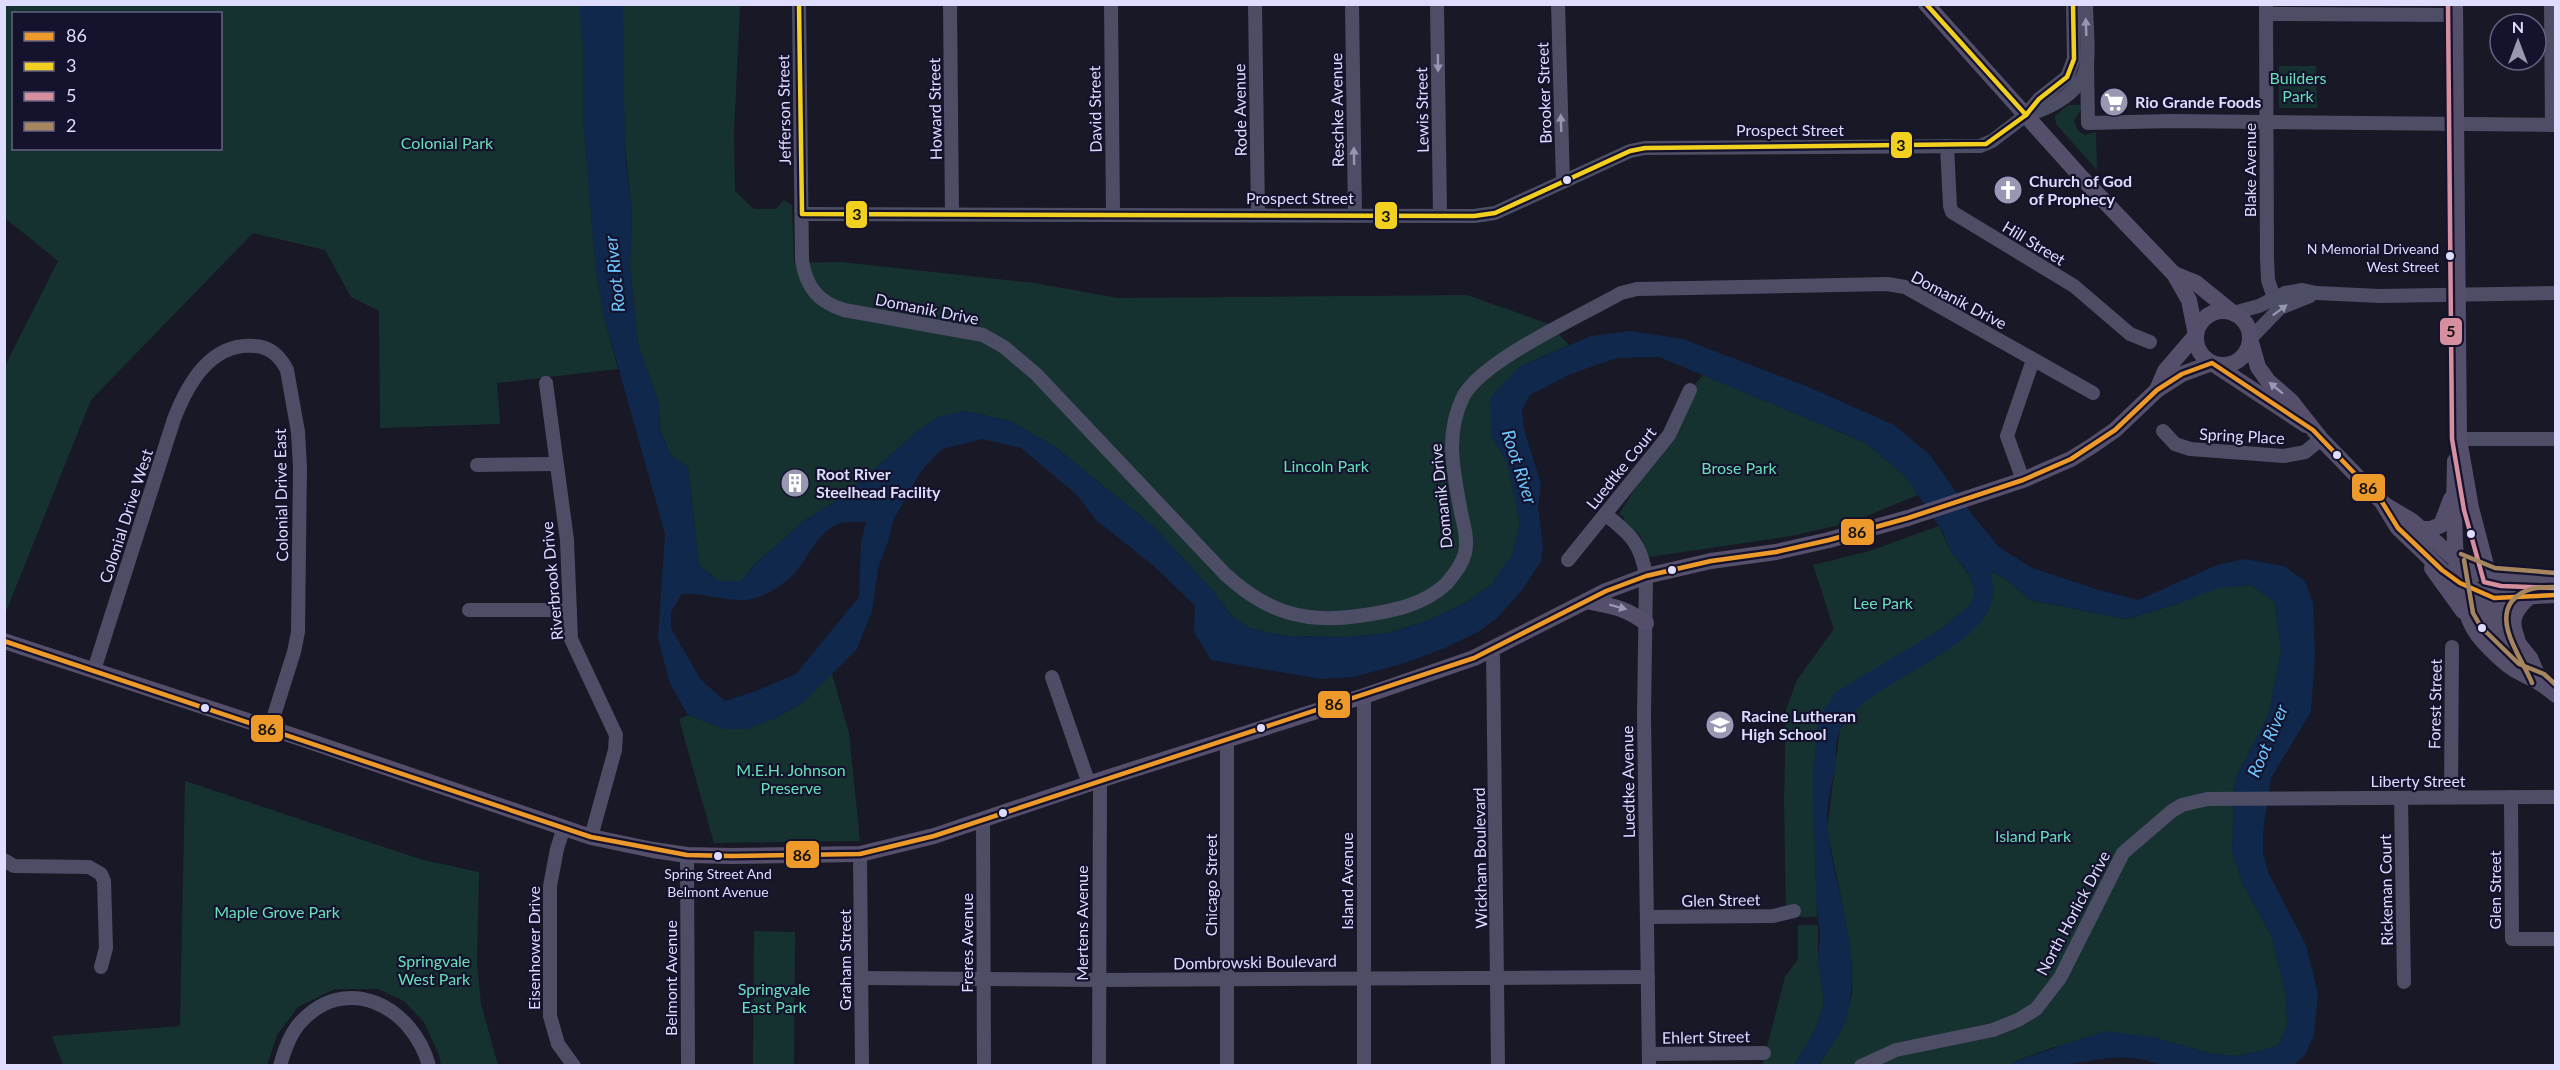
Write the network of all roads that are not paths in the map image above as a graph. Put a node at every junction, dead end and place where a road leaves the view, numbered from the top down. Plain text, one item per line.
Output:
1 (799, 4) edge
2 (950, 4) edge
3 (1111, 4) edge
4 (1255, 4) edge
5 (1352, 4) edge
6 (1437, 4) edge
7 (1558, 4) edge
8 (1926, 4) edge
9 (2073, 4) edge
10 (2086, 4) edge
11 (2551, 4) edge
12 (2266, 10) edge
13 (2455, 10) edge
14 (2087, 64) junction
15 (2026, 115) junction
16 (2266, 122) junction
17 (2456, 124) junction
18 (2554, 124) edge
19 (1947, 146) junction
20 (1563, 181) junction
21 (802, 214) junction
22 (952, 214) junction
23 (1113, 214) junction
24 (1258, 215) junction
25 (1355, 215) junction
26 (1440, 215) junction
27 (2174, 274) junction
28 (2317, 293) junction
29 (2556, 293) edge
30 (2458, 296) junction
31 (2274, 297) junction
32 (2233, 313) junction
33 (2196, 335) junction
34 (2250, 339) junction
35 (2150, 342) dead end
36 (2033, 360) junction
37 (2212, 363) junction
38 (197, 376) joint
39 (546, 383) dead end
40 (1690, 390) dead end
41 (2157, 390) junction
42 (2093, 393) dead end
43 (2163, 431) dead end
44 (2317, 435) junction
45 (2556, 439) edge
46 (2459, 440) junction
47 (556, 464) junction
48 (477, 465) dead end
49 (2023, 480) junction
50 (2454, 490) junction
51 (2382, 502) junction
52 (1605, 514) junction
53 (2422, 529) junction
54 (2425, 554) junction
55 (1568, 560) dead end
56 (2457, 561) junction
57 (2482, 574) junction
58 (1646, 576) junction
59 (2556, 581) edge
60 (2466, 586) junction
61 (2556, 595) edge
62 (2529, 597) junction
63 (2494, 598) junction
64 (1586, 601) junction
65 (469, 610) dead end
66 (570, 610) junction
67 (2466, 615) junction
68 (1646, 623) junction
69 (4, 641) edge
70 (2452, 647) dead end
71 (2524, 649) junction
72 (1493, 650) junction
73 (94, 670) junction
74 (1052, 677) dead end
75 (2540, 681) junction
76 (2556, 695) edge
77 (1364, 696) junction
78 (270, 728) junction
79 (1227, 740) junction
80 (1095, 782) junction
81 (2556, 796) edge
82 (2451, 797) junction
83 (2511, 797) junction
84 (2282, 798) joint
85 (2401, 798) junction
86 (983, 820) junction
87 (564, 827) junction
88 (591, 837) junction
89 (860, 854) junction
90 (687, 855) junction
91 (4, 861) edge
92 (1794, 911) dead end
93 (1647, 917) junction
94 (2556, 939) edge
95 (101, 967) dead end
96 (1363, 977) junction
97 (1498, 977) junction
98 (1648, 977) junction
99 (861, 978) junction
100 (984, 978) junction
101 (1227, 979) junction
102 (1098, 980) junction
103 (2404, 982) dead end
104 (1764, 1053) dead end
105 (1649, 1060) edge
106 (280, 1065) edge
107 (429, 1065) edge
108 (574, 1065) edge
109 (688, 1065) edge
110 (862, 1065) edge
111 (984, 1065) edge
112 (1099, 1065) edge
113 (1227, 1065) edge
114 (1364, 1065) edge
115 (1498, 1065) edge
116 (1861, 1065) edge

1 - 21 street, Jefferson Street
2 - 22 street, Howard Street
3 - 23 street, David Street
4 - 24 street, Rode Avenue
25 -> 5 street, Reschke Avenue
6 -> 26 street, Lewis Street
20 -> 7 street, Brooker Street
8 - 15 main road
9 - 15 street
14 -> 10 street
11 - 18 street
12 - 13 street
12 - 16 street, Blake Avenue
13 - 17 main road
14 - 15 street
14 - 16 street
15 - 19 street, Prospect Street
15 - 27 main road
16 - 17 street
16 - 31 street, Blake Avenue
17 - 18 street
17 - 30 main road
19 - 20 street, Prospect Street
19 - 35 street, Hill Street
20 - 26 street, Prospect Street
21 - 22 street, Prospect Street
21 - 36 street, Domanik Drive
22 - 23 street, Prospect Street
23 - 24 street, Prospect Street
24 - 25 street, Prospect Street
25 - 26 street, Prospect Street
27 - 32 main road
27 - 33 main road
28 - 30 street
28 - 31 street
34 -> 28 street
29 - 30 street
30 - 46 main road
31 - 32 street
32 - 33 main road
32 - 34 main road
33 - 37 main road
33 - 41 main road
34 - 37 main road
44 -> 34 main road
36 - 42 street, Domanik Drive
36 - 49 street
37 - 41 main road
37 - 44 main road
38 - 73 street, Colonial Drive West
38 - 78 street, Colonial Drive East
39 - 47 street, Riverbrook Drive
40 - 52 street, Luedtke Court
41 - 49 main road
43 - 44 street, Spring Place
44 - 51 main road
45 - 46 street
46 - 50 main road
46 - 57 main road
47 - 48 street
47 - 66 street, Riverbrook Drive
49 - 58 main road
50 - 53 main road
50 - 56 main road
50 - 57 main road
51 - 53 main road
51 - 54 main road
52 - 55 street, Luedtke Court
52 - 58 street, Luedtke Avenue
53 - 56 main road
54 - 60 main road
54 - 67 main road
56 - 57 main road
56 - 60 main road
57 - 59 main road
57 - 63 main road
58 - 64 main road
58 - 68 street, Luedtke Avenue
60 - 63 main road
60 - 67 main road
60 - 75 main road
61 - 62 main road
62 - 63 main road
62 - 71 main road
63 - 71 main road
64 -> 68 main road
64 - 72 main road
65 - 66 street
66 - 88 street, Riverbrook Drive
67 - 75 main road
68 - 93 street, Luedtke Avenue
69 - 73 main road
70 - 82 street, Forest Street
71 - 75 main road
72 - 77 main road
72 - 97 street, Wickham Boulevard
73 - 78 main road
74 - 80 street, Mertens Avenue
75 - 76 main road
77 - 79 main road
77 - 96 street, Island Avenue
78 - 87 main road
79 - 80 main road
79 - 101 street, Chicago Street
80 - 86 main road
80 - 102 street, Mertens Avenue
81 - 83 street, Liberty Street
82 - 83 street, Liberty Street
82 - 85 street, Liberty Street
83 - 94 street, Glen Street
84 - 85 street, Liberty Street
84 - 116 street, North Horlick Drive
85 - 103 street, Rickeman Court
86 - 89 main road
86 - 100 street, Freres Avenue
87 - 88 main road
87 - 108 street, Eisenhower Drive
88 - 90 main road
89 - 90 main road
89 - 99 street, Graham Street
90 - 109 street, Belmont Avenue
91 - 95 street
92 - 93 street, Glen Street
93 - 98 street, Luedtke Avenue
96 - 97 street, Dombrowski Boulevard
96 - 101 street, Dombrowski Boulevard
96 - 114 street, Island Avenue
97 - 98 street, Dombrowski Boulevard
97 - 115 street, Wickham Boulevard
98 - 105 street, Luedtke Avenue
99 - 100 street, Dombrowski Boulevard
99 - 110 street, Graham Street
100 - 102 street, Dombrowski Boulevard
100 - 111 street, Freres Avenue
101 - 102 street, Dombrowski Boulevard
101 - 113 street, Chicago Street
102 - 112 street, Mertens Avenue
104 - 105 street, Ehlert Street
106 - 107 street

